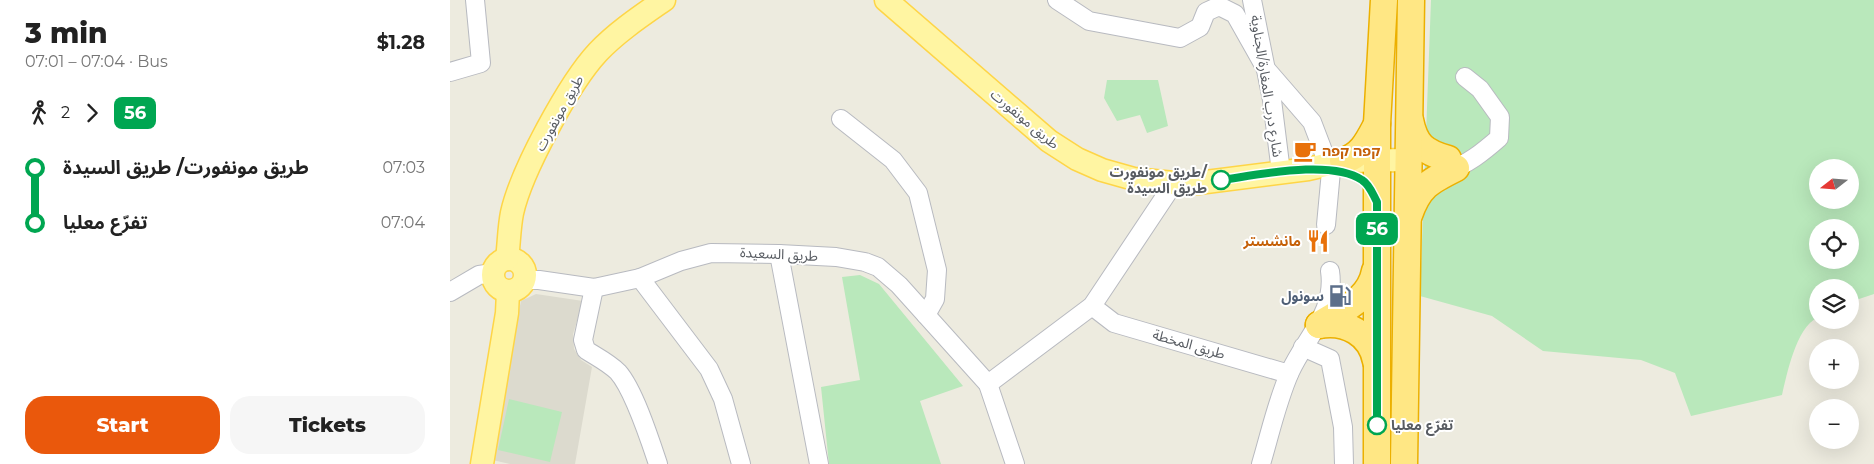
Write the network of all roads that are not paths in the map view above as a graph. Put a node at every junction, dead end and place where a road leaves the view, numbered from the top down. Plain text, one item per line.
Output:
1 (475, 0) edge
2 (664, 0) edge
3 (886, 0) edge
4 (1057, 0) edge
5 (1252, 0) edge
6 (1384, 0) edge
7 (1411, 0) edge
8 (1266, 69) junction
9 (450, 72) edge
10 (1465, 76) dead end
11 (1410, 117) junction
12 (841, 119) dead end
13 (1377, 124) junction
14 (1452, 164) junction
15 (1330, 167) junction
16 (1408, 167) junction
17 (1377, 168) junction
18 (1281, 172) junction
19 (1174, 183) junction
20 (1377, 202) junction
21 (1407, 223) junction
22 (1326, 225) dead end
23 (778, 254) junction
24 (1378, 258) junction
25 (500, 266) junction
26 (1330, 271) dead end
27 (640, 278) junction
28 (516, 286) junction
29 (594, 288) junction
30 (451, 290) edge
31 (1092, 306) junction
32 (926, 315) junction
33 (1319, 325) junction
34 (1302, 347) junction
35 (1377, 368) junction
36 (1290, 374) junction
37 (988, 384) junction
38 (482, 464) edge
39 (658, 464) edge
40 (741, 464) edge
41 (819, 464) edge
42 (1015, 464) edge
43 (1261, 464) edge
44 (1344, 464) edge
45 (1377, 464) edge
46 (1404, 464) edge

1 - 9 street
2 - 25 main road, طريق مونفورت
3 - 19 main road, طريق مونفورت
4 - 8 street
5 - 8 street, شارع درب المغارة/الجناوية
6 - 13 highway
7 - 11 highway
8 - 15 street
8 - 18 street, شارع درب المغارة/الجناوية
10 - 14 street
11 - 14 highway
11 - 16 highway
12 - 32 street
13 - 15 highway
13 - 17 highway
14 - 16 street
14 - 21 highway
15 - 17 main road, طريق مونفورت
15 - 18 main road, طريق مونفورت
15 - 20 highway
15 - 22 street
16 - 17 main road, طريق مونفورت
16 - 21 highway
17 - 20 highway
18 - 19 main road, طريق مونفورت
19 - 31 street
20 - 24 highway
21 - 46 highway
23 - 27 street, طريق السعيدة
23 - 32 street, طريق السعيدة
23 - 41 street
24 - 33 highway
24 - 35 highway
25 - 28 main road
25 - 28 main road
25 - 30 street
26 - 33 street
27 - 29 street, طريق السعيدة
27 - 40 street
28 - 29 street, طريق السعيدة
28 - 38 main road
29 - 39 street
31 - 36 street, طريق المخطة
31 - 37 street
32 - 37 street, طريق السعيدة
33 - 34 street
33 - 35 highway
34 - 36 street
34 - 44 street
35 - 45 highway
36 - 43 street
37 - 42 street, طريق السعيدة

